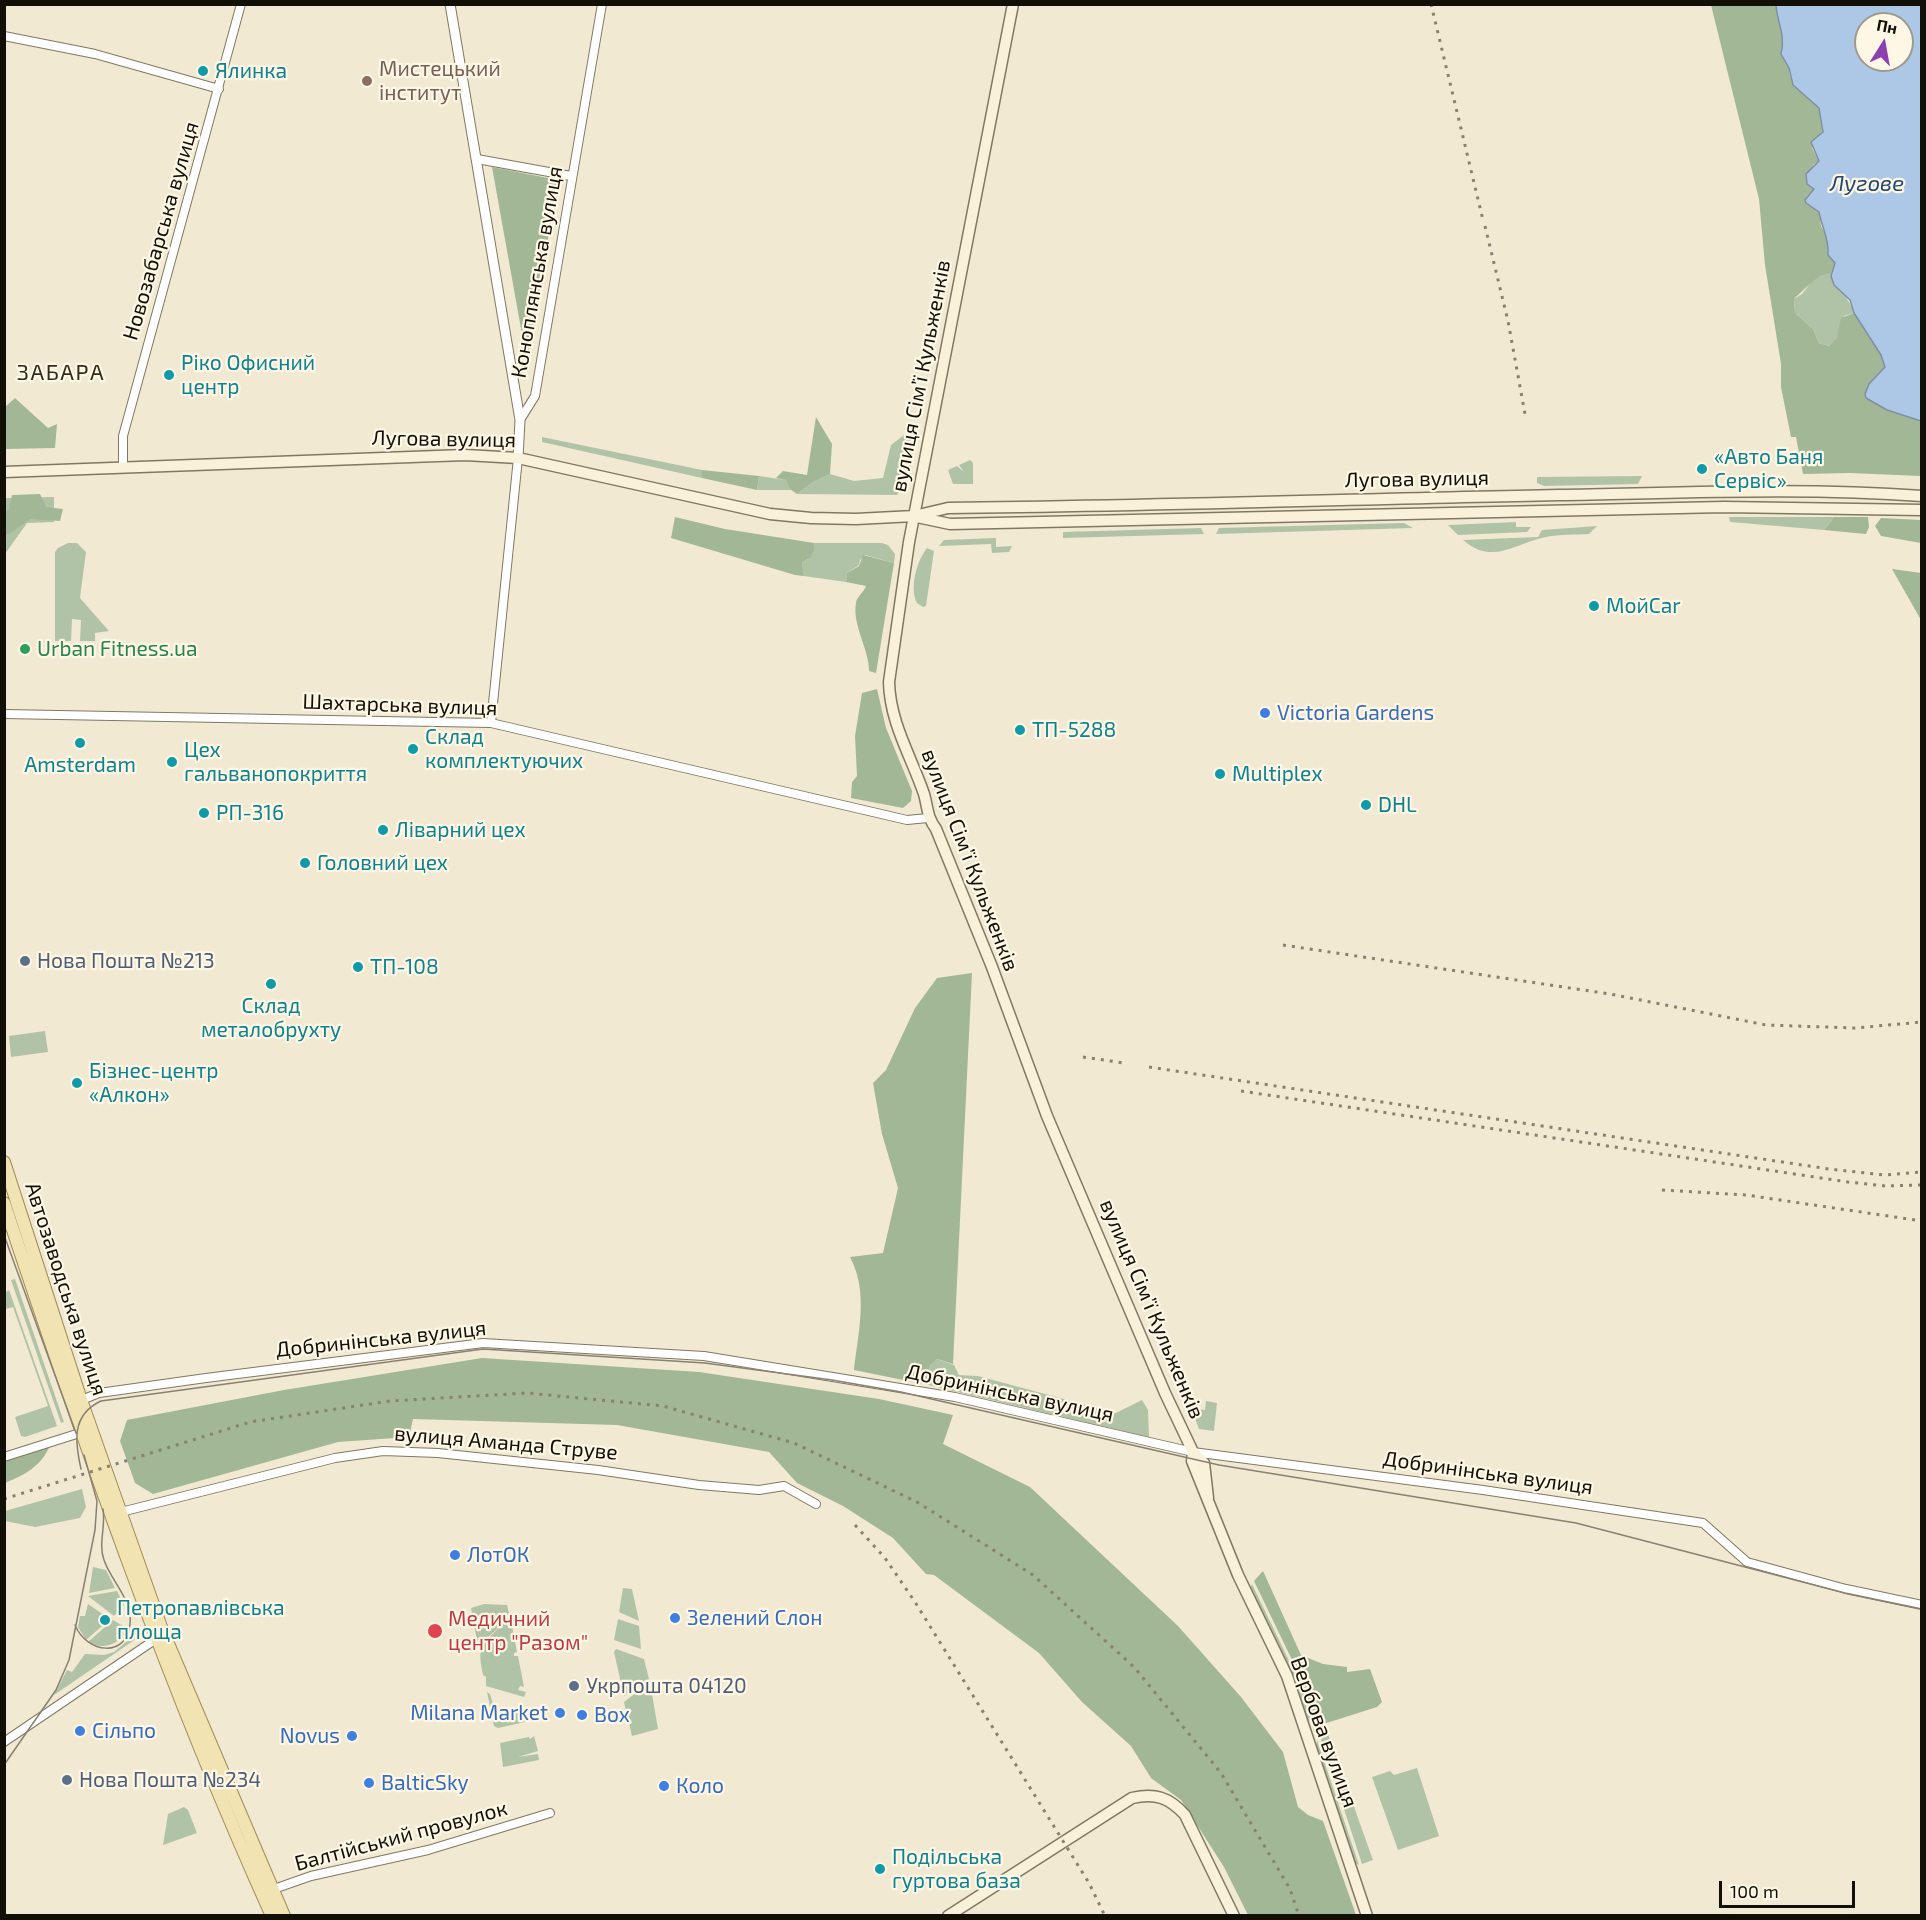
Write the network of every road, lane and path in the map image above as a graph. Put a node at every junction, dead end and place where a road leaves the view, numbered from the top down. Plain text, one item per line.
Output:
1 (241, 4) edge
2 (450, 4) edge
3 (602, 4) edge
4 (1013, 4) edge
5 (4, 36) edge
6 (219, 89) junction
7 (477, 159) junction
8 (572, 176) junction
9 (520, 420) junction
10 (518, 458) junction
11 (123, 468) junction
12 (4, 472) edge
13 (1922, 496) edge
14 (1922, 510) edge
15 (914, 516) junction
16 (4, 714) edge
17 (492, 723) junction
18 (928, 818) junction
19 (4, 1162) edge
20 (4, 1203) edge
21 (77, 1402) junction
22 (85, 1432) junction
23 (1193, 1452) junction
24 (4, 1457) edge
25 (816, 1504) dead end
26 (121, 1512) junction
27 (1922, 1605) edge
28 (160, 1636) junction
29 (4, 1742) edge
30 (550, 1813) dead end
31 (266, 1891) junction
32 (272, 1916) edge
33 (284, 1916) edge
34 (948, 1916) edge
35 (1234, 1916) edge
36 (1368, 1916) edge

1 - 6 street, Новозабарська вулиця
2 - 7 street
3 - 8 street, Коноплянська вулиця
4 - 15 main road, вулиця Сімʼї Кульженків
5 - 6 street
6 - 11 street, Новозабарська вулиця
7 - 8 street
7 - 9 street
8 - 9 street, Коноплянська вулиця
9 - 10 street, Коноплянська вулиця
10 - 11 main road, Лугова вулиця
10 - 15 main road, Лугова вулиця
10 - 17 street, Коноплянська вулиця
11 - 12 main road, Лугова вулиця
13 - 15 main road, Лугова вулиця
14 - 15 main road, Лугова вулиця
15 - 18 main road, вулиця Сімʼї Кульженків
16 - 17 street, Шахтарська вулиця
17 - 18 street, Шахтарська вулиця
18 - 23 main road, вулиця Сімʼї Кульженків
19 - 21 main road, Автозаводська вулиця
20 - 21 main road, Автозаводська вулиця
21 - 22 main road, Автозаводська вулиця
21 - 23 street, Добринінська вулиця
22 - 24 street
22 - 26 main road
22 - 28 main road
23 - 27 street, Добринінська вулиця
23 - 36 main road, Вербова вулиця
25 - 26 street, вулиця Аманда Струве
26 - 28 main road
28 - 29 street
28 - 31 main road
30 - 31 street, Балтійський провулок
31 - 32 main road
31 - 33 main road
34 - 35 main road

